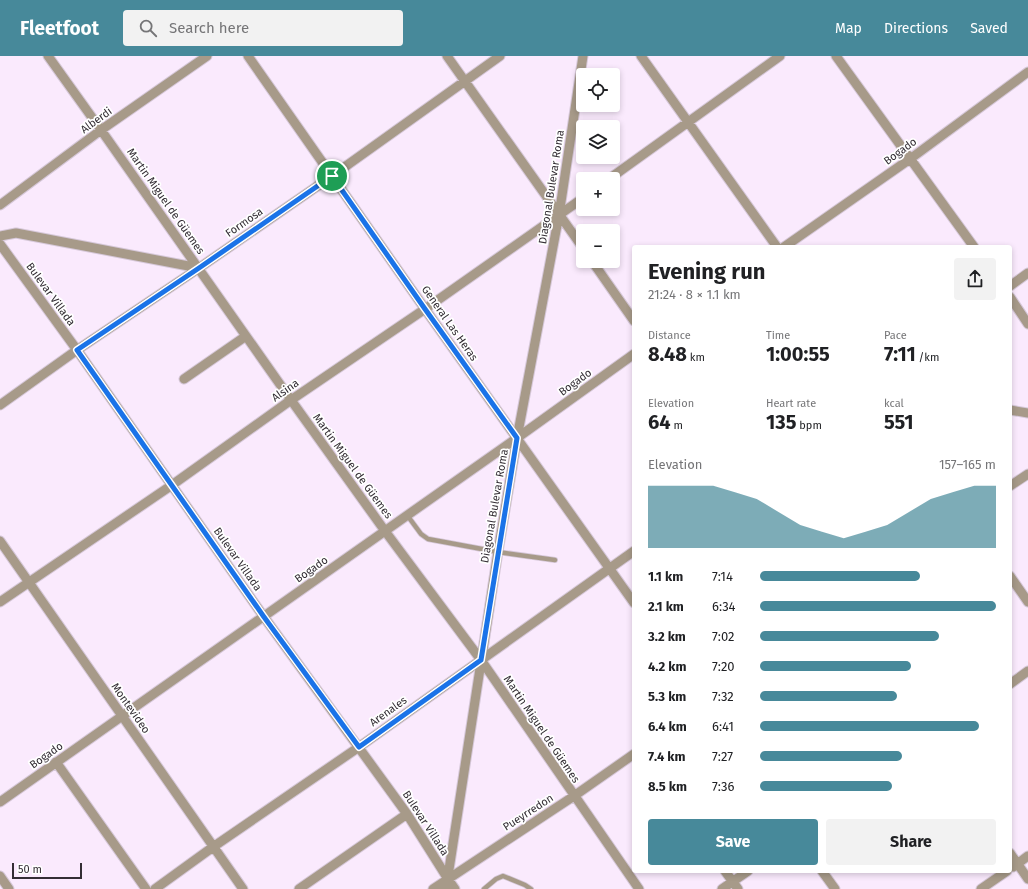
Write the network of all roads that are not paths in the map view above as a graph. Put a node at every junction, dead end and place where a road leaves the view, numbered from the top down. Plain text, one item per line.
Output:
1 (48, 56) edge
2 (207, 56) edge
3 (248, 56) edge
4 (447, 56) edge
5 (500, 56) edge
6 (583, 56) edge
7 (641, 56) edge
8 (780, 56) edge
9 (836, 56) edge
10 (1028, 72) edge
11 (465, 81) junction
12 (688, 121) junction
13 (101, 130) junction
14 (910, 159) junction
15 (619, 172) edge
16 (332, 176) junction
17 (576, 203) edge
18 (0, 205) edge
19 (559, 215) junction
20 (0, 236) edge
21 (576, 238) edge
22 (0, 244) edge
23 (776, 245) edge
24 (787, 245) edge
25 (973, 245) edge
26 (199, 268) junction
27 (597, 268) edge
28 (1028, 274) edge
29 (1012, 285) edge
30 (1012, 301) edge
31 (425, 309) junction
32 (632, 318) edge
33 (1028, 324) edge
34 (246, 336) junction
35 (77, 350) junction
36 (632, 355) edge
37 (184, 379) dead end
38 (291, 400) junction
39 (0, 405) edge
40 (1012, 410) edge
41 (1028, 413) edge
42 (517, 438) junction
43 (1028, 474) edge
44 (172, 485) junction
45 (1012, 485) edge
46 (407, 516) junction
47 (385, 531) junction
48 (0, 541) edge
49 (498, 552) junction
50 (632, 552) edge
51 (555, 560) dead end
52 (609, 568) junction
53 (29, 582) junction
54 (1012, 582) edge
55 (632, 601) edge
56 (0, 602) edge
57 (1028, 602) edge
58 (264, 617) junction
59 (481, 660) junction
60 (1028, 671) edge
61 (1012, 683) edge
62 (122, 716) junction
63 (359, 747) junction
64 (632, 755) edge
65 (56, 762) junction
66 (574, 796) junction
67 (0, 802) edge
68 (407, 814) junction
69 (213, 847) junction
70 (1028, 856) edge
71 (1014, 866) edge
72 (727, 873) edge
73 (746, 873) edge
74 (823, 873) edge
75 (1004, 873) edge
76 (0, 876) edge
77 (448, 878) junction
78 (1028, 879) edge
79 (735, 885) edge
80 (9, 889) edge
81 (146, 889) edge
82 (155, 889) edge
83 (243, 889) edge
84 (298, 889) edge
85 (433, 889) edge
86 (446, 889) edge
87 (455, 889) edge
88 (484, 889) edge
89 (531, 889) edge
90 (638, 889) edge
91 (722, 889) edge
92 (835, 889) edge
93 (981, 889) edge

1 - 13 street, Martin Miguel de Güemes
2 - 13 street, Alberdi
3 - 16 street, General Las Heras
4 - 11 street
5 - 11 street, Formosa
6 - 19 street, Diagonal Bulevar Roma
7 - 12 street
8 - 12 street
9 - 14 street
10 - 14 street, Bogado
11 - 16 street, Formosa
11 - 19 street
12 - 15 street
12 - 23 street
13 - 18 street, Alberdi
13 - 26 street, Martin Miguel de Güemes
14 - 24 street, Bogado
14 - 25 street
16 - 26 street, Formosa
16 - 31 street, General Las Heras
17 - 19 street, Alsina
19 - 21 street
19 - 31 street, Alsina
19 - 42 street, Diagonal Bulevar Roma
20 - 26 street
22 - 35 street, Bulevar Villada
26 - 34 street, Martin Miguel de Güemes
26 - 35 street, Formosa
27 - 32 street
28 - 29 street
30 - 33 street
31 - 38 street, Alsina
31 - 42 street, General Las Heras
34 - 37 street
34 - 38 street, Martin Miguel de Güemes
35 - 39 street, Formosa
35 - 44 street, Bulevar Villada
36 - 42 street, Bogado
38 - 44 street, Alsina
38 - 47 street, Martin Miguel de Güemes
40 - 41 street
42 - 46 street, Bogado
42 - 49 street, Diagonal Bulevar Roma
42 - 52 street, General Las Heras
43 - 45 street
44 - 53 street, Alsina
44 - 58 street, Bulevar Villada
46 - 47 street, Bogado
46 - 49 lane
47 - 58 street, Bogado
47 - 59 street, Martin Miguel de Güemes
48 - 53 street, Montevideo
49 - 51 lane
49 - 59 street, Diagonal Bulevar Roma
50 - 52 street, Arenales
52 - 55 street, General Las Heras
52 - 59 street, Arenales
53 - 56 street, Alsina
53 - 62 street, Montevideo
54 - 57 street
58 - 62 street, Bogado
58 - 63 street, Bulevar Villada
59 - 63 street, Arenales
59 - 66 street, Martin Miguel de Güemes
59 - 77 street, Diagonal Bulevar Roma
60 - 61 street
62 - 65 street, Bogado
62 - 69 street, Montevideo
63 - 68 street, Bulevar Villada
63 - 69 street, Arenales
64 - 66 street, Pueyrredon
65 - 67 street, Bogado
65 - 81 street
66 - 77 street, Pueyrredon
66 - 90 street, Martin Miguel de Güemes
68 - 77 street, Bulevar Villada
68 - 84 street
69 - 82 street, Arenales
69 - 83 street, Montevideo
70 - 71 street
71 - 78 street
72 - 79 street
73 - 79 street
74 - 92 street
75 - 93 street
76 - 80 street
77 - 85 street, Pueyrredon
77 - 86 street, Diagonal Bulevar Roma
77 - 87 street, Bulevar Villada
79 - 91 street
88 - 89 lane

